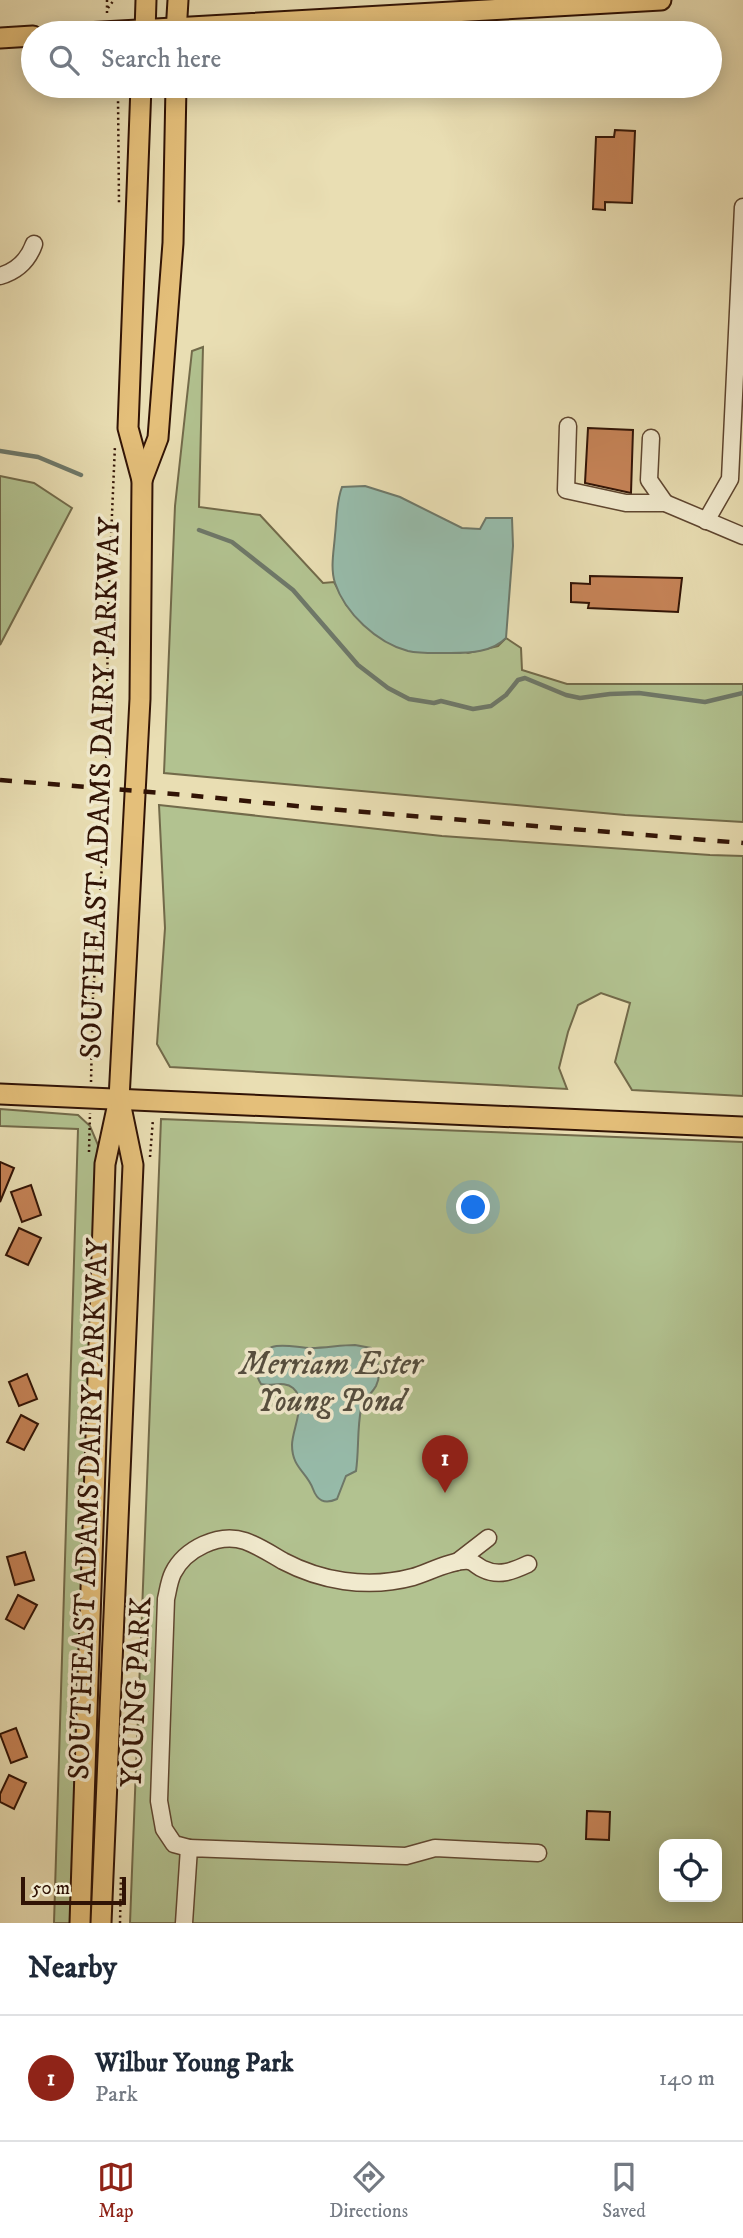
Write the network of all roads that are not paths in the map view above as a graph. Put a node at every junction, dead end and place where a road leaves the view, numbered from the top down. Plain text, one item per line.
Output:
1 (146, 0) edge
2 (178, 0) edge
3 (661, 0) edge
4 (145, 21) edge
5 (177, 21) edge
6 (332, 21) edge
7 (21, 37) edge
8 (0, 38) edge
9 (141, 98) edge
10 (176, 98) edge
11 (743, 207) edge
12 (743, 220) edge
13 (34, 244) dead end
14 (0, 276) edge
15 (741, 295) edge
16 (739, 360) edge
17 (738, 420) edge
18 (568, 426) dead end
19 (651, 438) dead end
20 (142, 480) junction
21 (665, 503) junction
22 (706, 522) junction
23 (743, 536) edge
24 (0, 1094) edge
25 (119, 1100) junction
26 (743, 1127) edge
27 (488, 1538) dead end
28 (457, 1562) junction
29 (528, 1564) dead end
30 (188, 1848) junction
31 (538, 1853) dead end
32 (80, 1923) edge
33 (101, 1923) edge
34 (184, 1923) edge

1 - 4 main road
2 - 5 main road
3 - 6 main road
7 - 8 main road
9 - 20 main road, SOUTHEAST ADAMS DAIRY PARKWAY
10 - 20 main road, SOUTHEAST ADAMS DAIRY PARKWAY
11 - 12 street
12 - 15 street
13 - 14 street
15 - 16 street
16 - 17 street
17 - 22 street
18 - 21 street
19 - 21 street
20 - 25 main road, SOUTHEAST ADAMS DAIRY PARKWAY
21 - 22 street
22 - 23 street
24 - 25 main road
25 - 26 main road
25 - 32 main road, SOUTHEAST ADAMS DAIRY PARKWAY
25 - 33 main road, SOUTHEAST ADAMS DAIRY PARKWAY
27 - 28 street
28 - 29 street
28 - 30 street, YOUNG PARK
30 - 31 street
30 - 34 street

